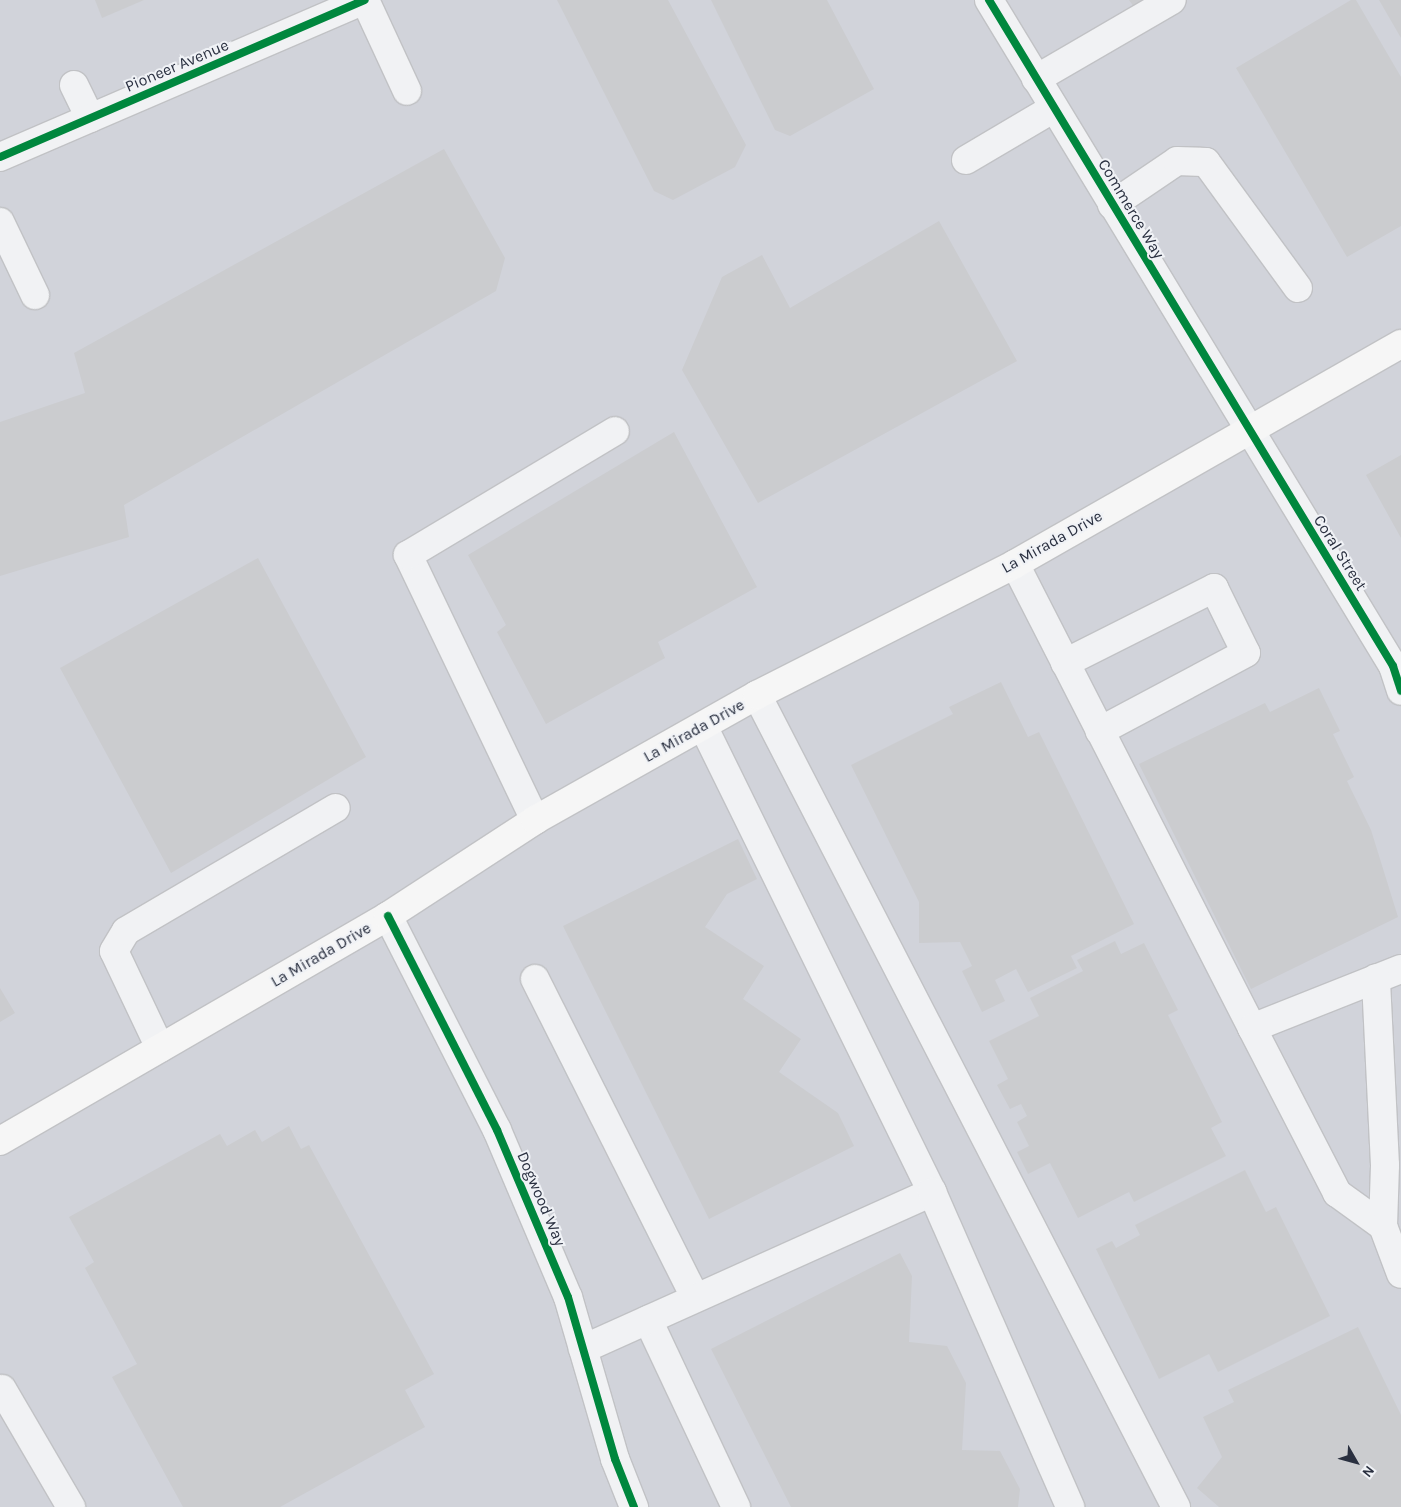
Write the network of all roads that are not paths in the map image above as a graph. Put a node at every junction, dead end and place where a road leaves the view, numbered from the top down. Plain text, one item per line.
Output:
1 (365, 0) edge
2 (989, 0) edge
3 (1172, 0) edge
4 (1036, 79) junction
5 (74, 85) dead end
6 (407, 92) dead end
7 (1054, 108) junction
8 (90, 118) junction
9 (0, 157) edge
10 (966, 160) dead end
11 (1112, 205) junction
12 (0, 222) edge
13 (1298, 288) dead end
14 (35, 295) dead end
15 (1401, 344) edge
16 (615, 432) dead end
17 (1249, 432) junction
18 (1014, 564) junction
19 (1065, 663) junction
20 (1398, 672) edge
21 (757, 695) junction
22 (703, 726) junction
23 (1100, 731) junction
24 (336, 808) dead end
25 (535, 820) junction
26 (388, 916) junction
27 (1389, 973) edge
28 (535, 979) dead end
29 (1252, 1028) junction
30 (160, 1048) junction
31 (0, 1141) edge
32 (932, 1192) junction
33 (1383, 1226) junction
34 (1401, 1274) edge
35 (695, 1298) junction
36 (648, 1320) junction
37 (583, 1349) junction
38 (2, 1389) dead end
39 (71, 1507) edge
40 (634, 1507) edge
41 (736, 1507) edge
42 (1070, 1507) edge
43 (1176, 1507) edge

1 - 6 street
1 - 8 street, Pioneer Avenue
2 - 4 street, Commerce Way
3 - 4 street
4 - 7 street, Commerce Way
5 - 8 street
7 - 10 street
7 - 11 street, Commerce Way
8 - 9 street, Pioneer Avenue
11 - 13 street
11 - 17 street, Commerce Way
12 - 14 street
15 - 17 main road, La Mirada Drive
16 - 25 street
17 - 18 main road, La Mirada Drive
17 - 20 street, Coral Street
18 - 19 street
18 - 21 main road, La Mirada Drive
19 - 23 street
19 - 23 street
21 - 22 main road, La Mirada Drive
21 - 43 street
22 - 25 main road, La Mirada Drive
22 - 32 street
23 - 29 street
24 - 30 street
25 - 26 main road, La Mirada Drive
26 - 30 main road, La Mirada Drive
26 - 37 street, Dogwood Way
27 - 29 street
27 - 33 street
28 - 35 street
29 - 33 street
30 - 31 main road, La Mirada Drive
32 - 35 street
32 - 42 street
33 - 34 street
35 - 36 street
36 - 37 street
36 - 41 street
37 - 40 street, Dogwood Way
38 - 39 street

